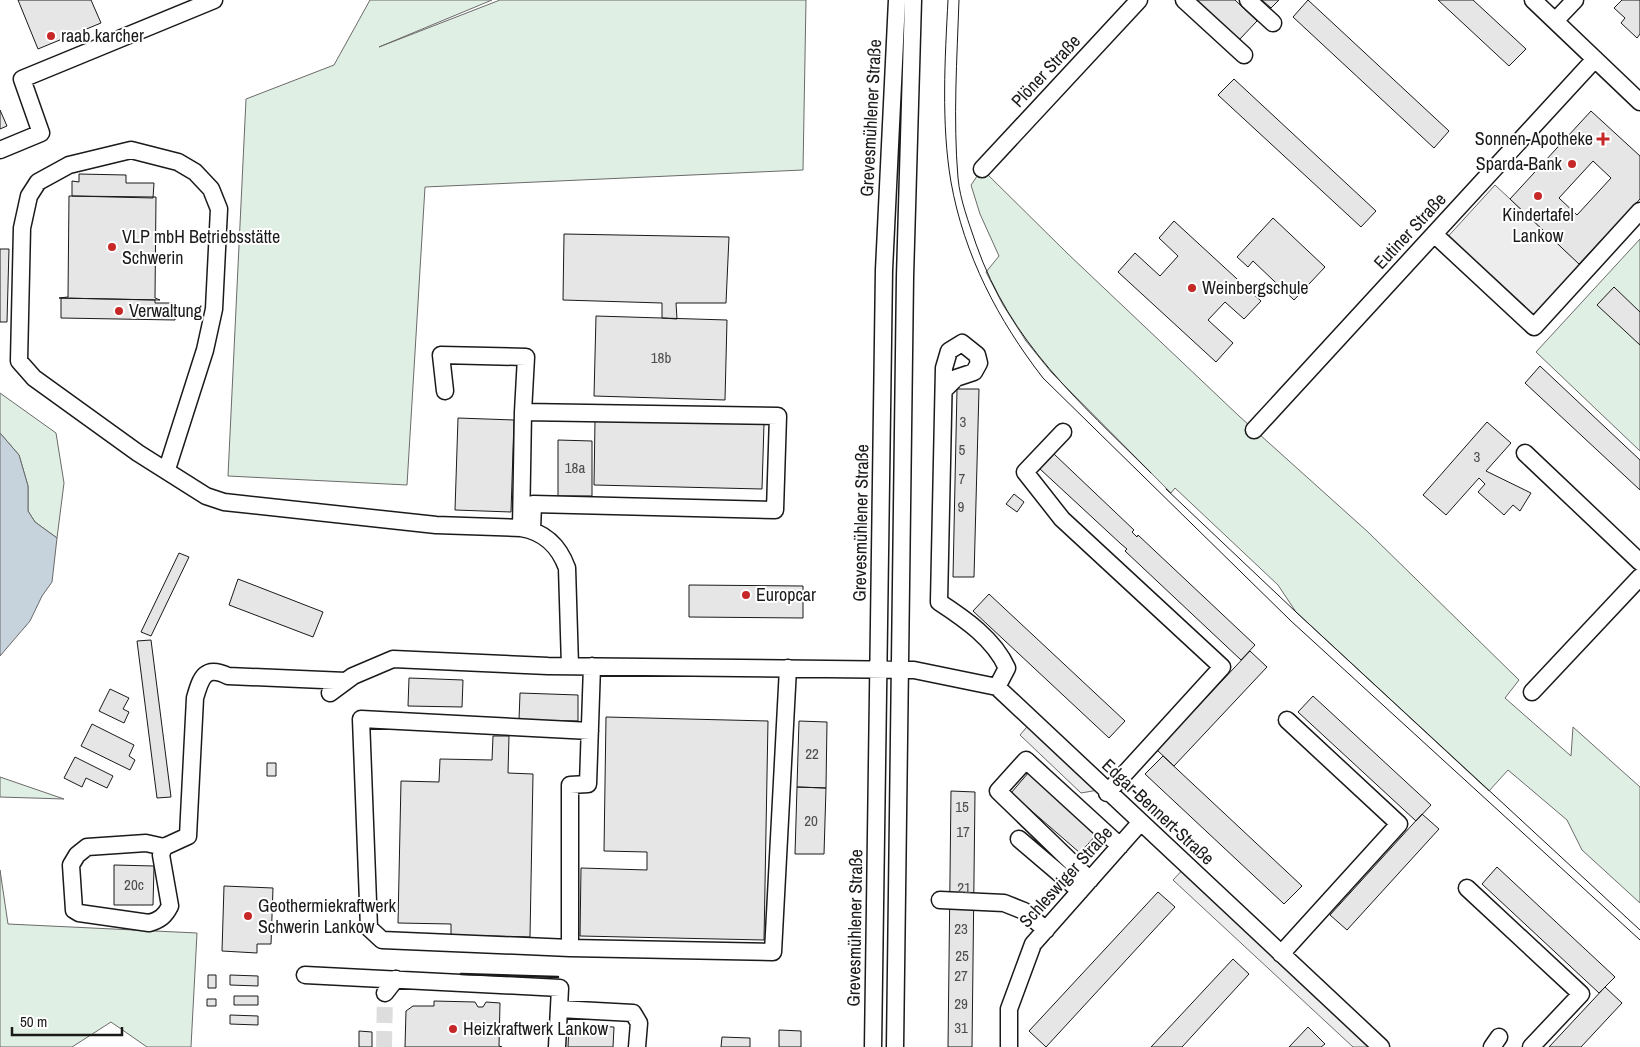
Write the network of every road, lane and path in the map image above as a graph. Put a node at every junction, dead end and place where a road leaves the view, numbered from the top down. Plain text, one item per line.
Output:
1 (214, 0) edge
2 (897, 0) edge
3 (913, 0) edge
4 (1139, 0) edge
5 (1184, 0) edge
6 (1248, 0) edge
7 (1532, 0) edge
8 (1575, 0) edge
9 (1555, 21) junction
10 (1273, 23) dead end
11 (1244, 55) dead end
12 (1595, 59) junction
13 (1640, 102) edge
14 (0, 150) edge
15 (982, 169) dead end
16 (1640, 211) edge
17 (1434, 234) junction
18 (944, 390) dead end
19 (444, 391) dead end
20 (523, 412) junction
21 (1254, 430) dead end
22 (1063, 432) dead end
23 (1525, 452) dead end
24 (167, 469) junction
25 (526, 529) junction
26 (1640, 562) edge
27 (1640, 577) edge
28 (570, 666) junction
29 (592, 666) junction
30 (788, 668) junction
31 (879, 669) junction
32 (900, 670) junction
33 (346, 681) junction
34 (997, 687) junction
35 (1532, 692) dead end
36 (330, 693) dead end
37 (1287, 720) dead end
38 (590, 730) junction
39 (1108, 793) junction
40 (1140, 823) junction
41 (1019, 839) dead end
42 (1120, 846) junction
43 (164, 847) junction
44 (1085, 885) junction
45 (1467, 888) dead end
46 (940, 900) dead end
47 (1046, 930) junction
48 (570, 948) junction
49 (1281, 954) junction
50 (305, 975) dead end
51 (396, 978) junction
52 (386, 993) tunnel mouth
53 (559, 1009) junction
54 (557, 1047) edge
55 (637, 1047) edge
56 (873, 1047) edge
57 (895, 1047) edge
58 (1009, 1047) edge
59 (1381, 1047) edge
60 (1531, 1047) edge

1 - 14 street
2 - 31 street, Grevesmühlener Straße
3 - 32 street, Grevesmühlener Straße
4 - 15 street, Plöner Straße
5 - 11 street
6 - 10 street
7 - 9 street
8 - 9 street
9 - 12 street
12 - 13 street
12 - 17 street, Eutiner Straße
16 - 17 street
17 - 21 street, Eutiner Straße
18 - 34 street
19 - 20 street
20 - 25 street
20 - 25 street
22 - 39 street
23 - 26 street
24 - 24 street
24 - 25 street
25 - 28 street
27 - 35 street
28 - 29 street
28 - 33 street
29 - 30 street
29 - 38 street
30 - 31 street
30 - 48 street
31 - 32 street
31 - 56 street, Grevesmühlener Straße
32 - 34 street
32 - 57 street, Grevesmühlener Straße
33 - 36 street
33 - 43 street
34 - 39 street, Edgar-Bennert-Straße
37 - 49 street
38 - 48 street
38 - 48 street
39 - 40 street, Edgar-Bennert-Straße
40 - 42 street, Schleswiger Straße
40 - 49 street, Edgar-Bennert-Straße
41 - 44 street
42 - 44 street, Schleswiger Straße
42 - 44 street
43 - 43 street
44 - 47 street, Schleswiger Straße
45 - 60 street
46 - 47 street
47 - 58 street, Schleswiger Straße
49 - 59 street, Edgar-Bennert-Straße
50 - 51 street
51 - 52 street
51 - 53 street
53 - 54 street
53 - 55 street

